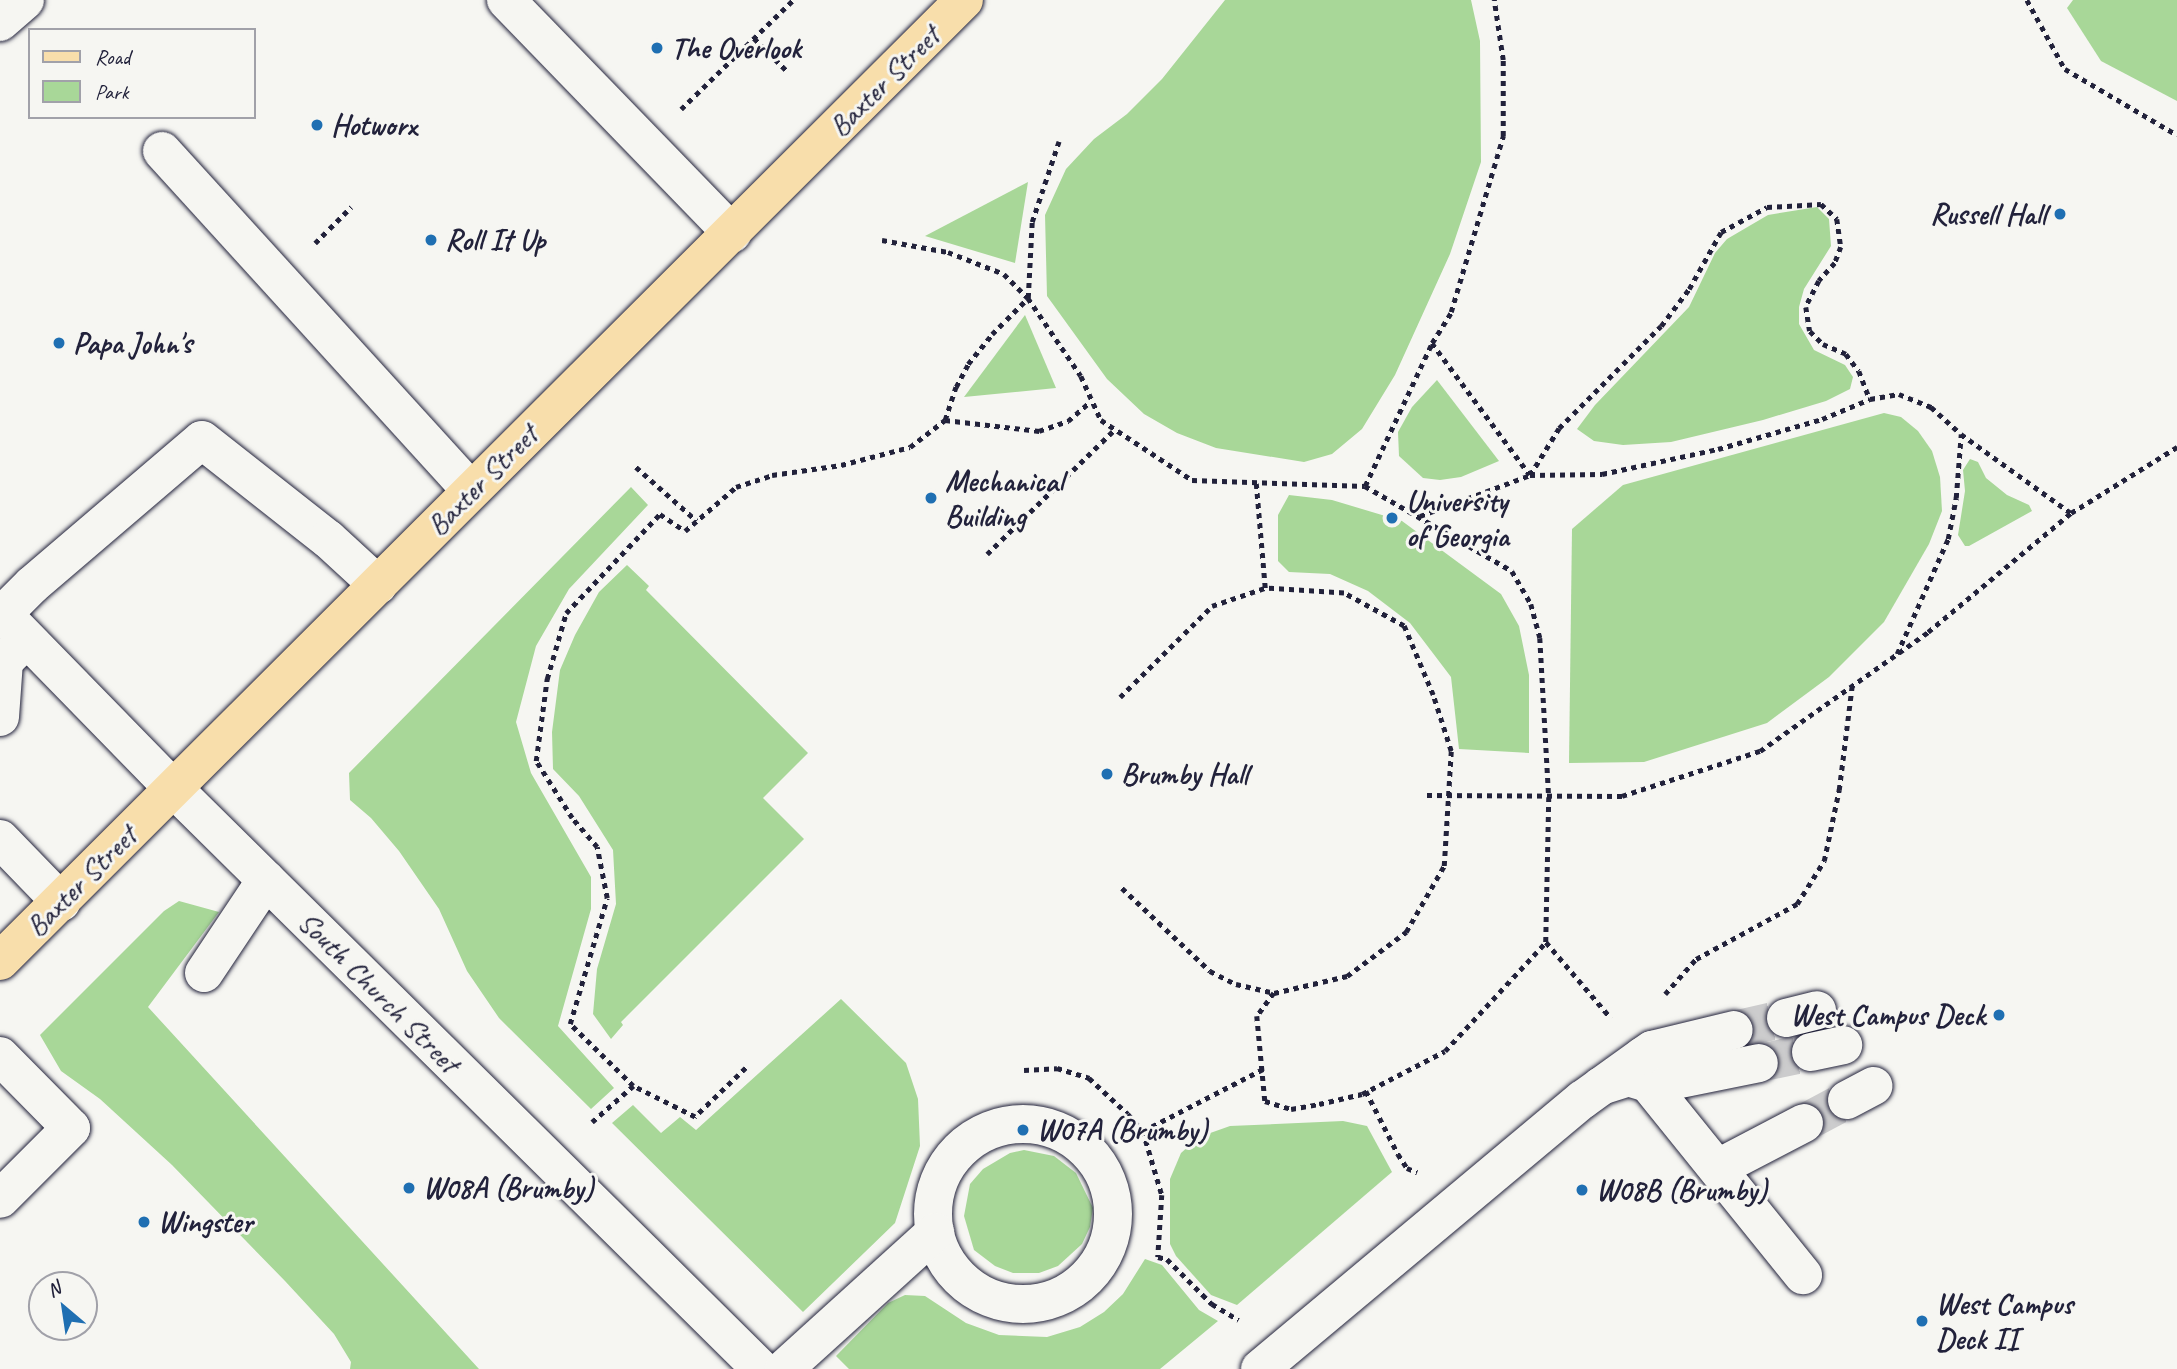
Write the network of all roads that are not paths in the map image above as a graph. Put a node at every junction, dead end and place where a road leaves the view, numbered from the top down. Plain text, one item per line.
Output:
1 (25, 0) edge
2 (506, 0) edge
3 (964, 0) edge
4 (0, 22) edge
5 (162, 151) dead end
6 (732, 233) junction
7 (471, 491) junction
8 (378, 585) junction
9 (10, 622) edge
10 (0, 717) edge
11 (174, 789) junction
12 (0, 839) edge
13 (267, 880) junction
14 (61, 902) junction
15 (0, 961) edge
16 (204, 972) dead end
17 (1734, 1030) tunnel mouth
18 (0, 1056) edge
19 (1759, 1063) tunnel mouth
20 (1651, 1085) junction
21 (1597, 1090) junction
22 (1804, 1123) tunnel mouth
23 (1718, 1168) junction
24 (0, 1199) edge
25 (935, 1232) junction
26 (1804, 1275) dead end
27 (761, 1369) edge
28 (784, 1369) edge
29 (1260, 1369) edge

1 - 4 street
2 - 6 street
3 - 6 main road, Baxter Street
5 - 7 street
6 - 7 main road, Baxter Street
7 - 8 main road, Baxter Street
8 - 9 street
8 - 11 main road, Baxter Street
9 - 10 street
9 - 11 street, South Church Street
11 - 13 street, South Church Street
11 - 14 main road, Baxter Street
12 - 14 street
13 - 16 street
13 - 27 street, South Church Street
14 - 15 main road, Baxter Street
17 - 21 street
18 - 24 street
19 - 20 street
20 - 21 street
20 - 23 street
21 - 29 street
22 - 23 street
23 - 26 street
25 - 25 street
25 - 28 street

